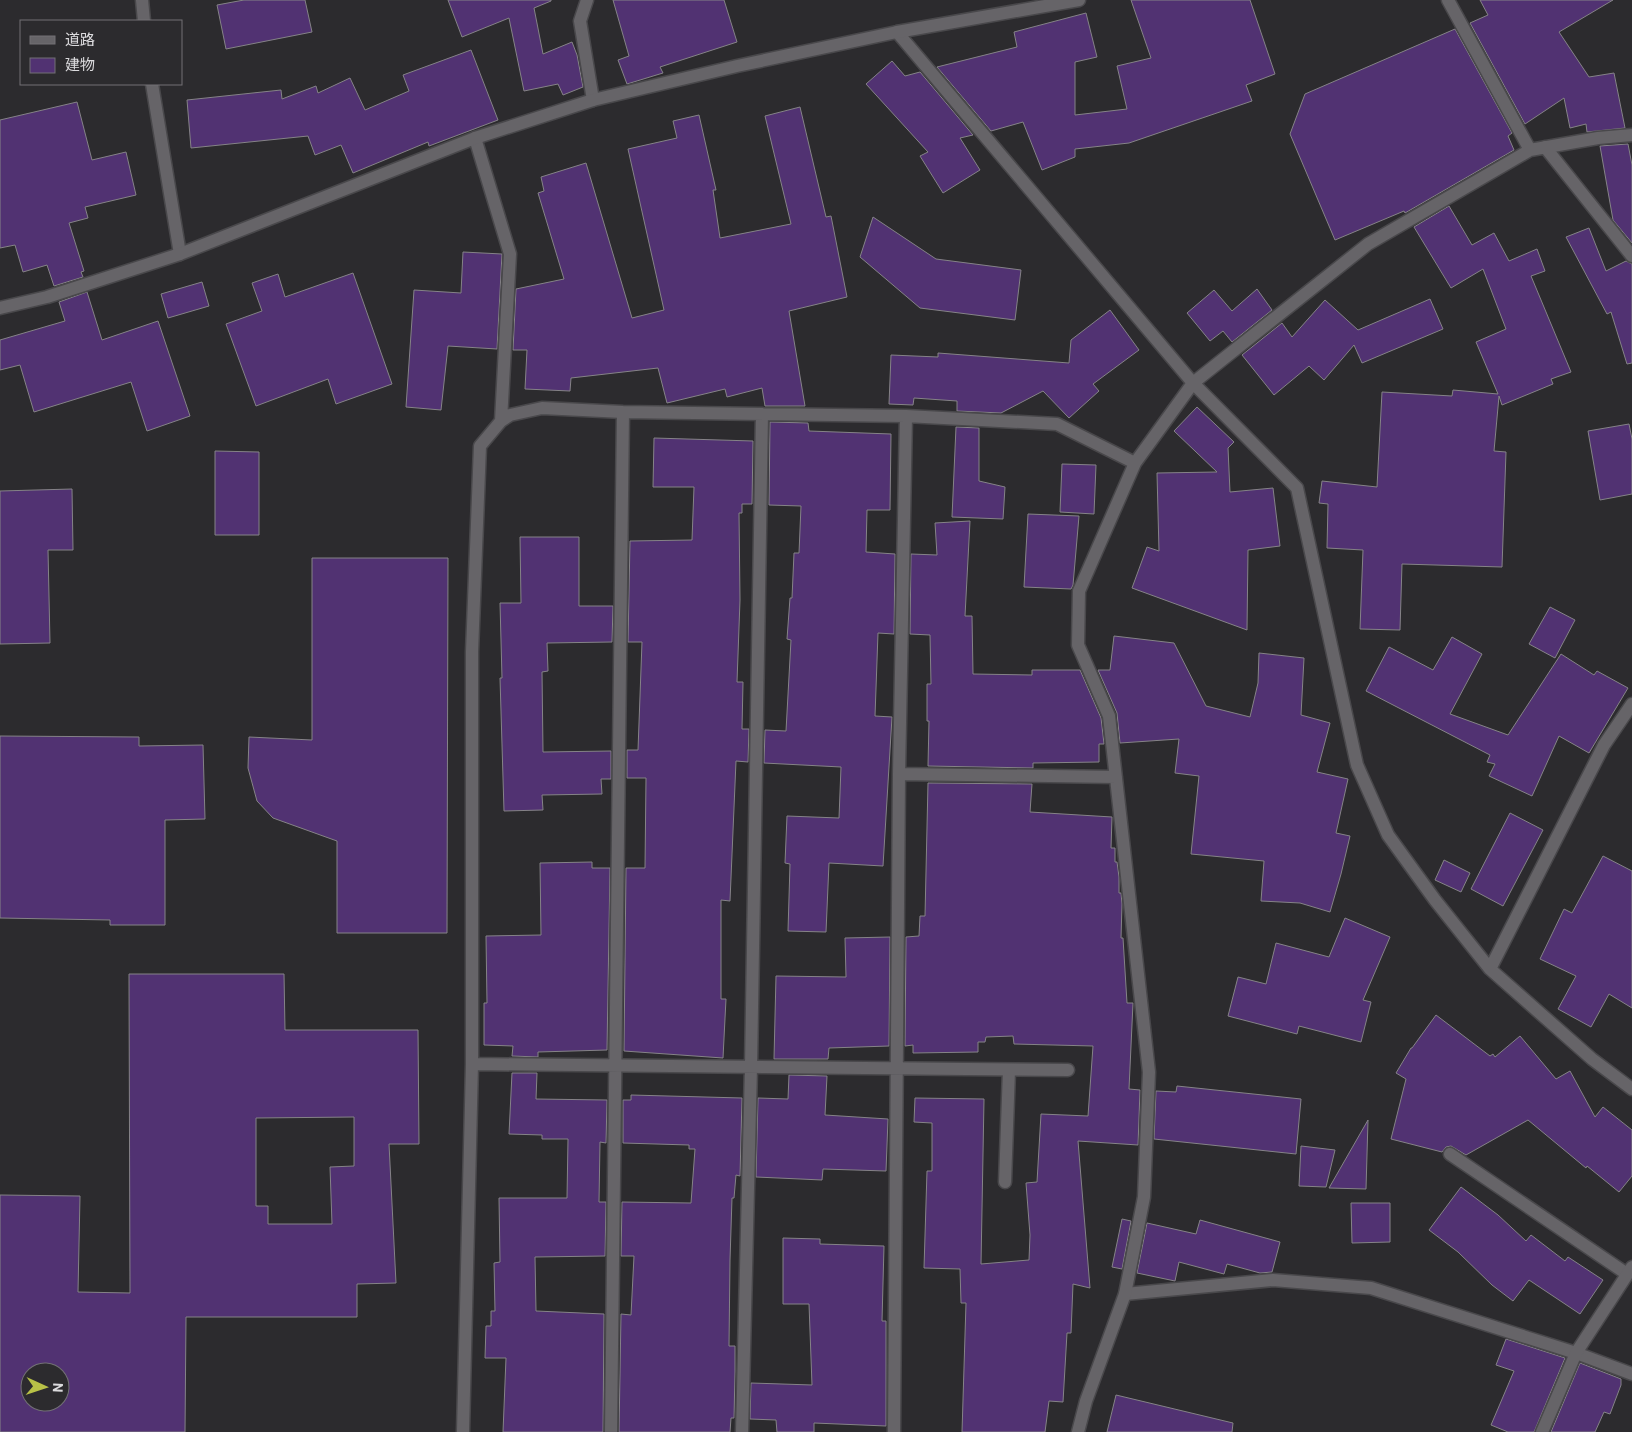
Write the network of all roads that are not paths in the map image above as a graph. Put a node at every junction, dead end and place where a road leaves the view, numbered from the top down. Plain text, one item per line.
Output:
1 (142, 0) edge
2 (587, 0) edge
3 (1079, 0) edge
4 (1448, 0) edge
5 (144, 20) edge
6 (897, 32) junction
7 (152, 85) edge
8 (593, 100) junction
9 (1632, 134) edge
10 (475, 138) junction
11 (1545, 147) junction
12 (1530, 150) junction
13 (180, 254) junction
14 (1632, 256) edge
15 (0, 308) edge
16 (1193, 383) junction
17 (623, 412) junction
18 (762, 414) junction
19 (906, 416) junction
20 (501, 421) junction
21 (1135, 463) junction
22 (1632, 704) edge
23 (899, 774) junction
24 (1116, 777) junction
25 (1490, 970) junction
26 (472, 1064) junction
27 (616, 1065) junction
28 (751, 1067) junction
29 (897, 1069) junction
30 (1010, 1070) junction
31 (1068, 1070) dead end
32 (1632, 1089) edge
33 (1450, 1154) dead end
34 (1005, 1182) dead end
35 (1629, 1270) edge
36 (1125, 1294) junction
37 (1576, 1353) junction
38 (1632, 1374) edge
39 (462, 1432) edge
40 (611, 1432) edge
41 (742, 1432) edge
42 (894, 1432) edge
43 (1078, 1432) edge
44 (1542, 1432) edge

1 - 5 street
2 - 8 street
3 - 6 street
4 - 12 street
6 - 8 street
6 - 16 street
7 - 13 street
8 - 10 street
9 - 11 street
10 - 13 street
10 - 20 street
11 - 12 street
11 - 14 street
12 - 16 street
13 - 15 street
16 - 21 street
16 - 25 street
17 - 18 street
17 - 20 street
17 - 27 street
18 - 19 street
18 - 28 street
19 - 21 street
19 - 23 street
20 - 26 street
21 - 24 street
22 - 25 street
23 - 24 street
23 - 29 street
24 - 36 street
25 - 32 street
26 - 27 street
26 - 39 street
27 - 28 street
27 - 40 street
28 - 29 street
28 - 41 street
29 - 30 street
29 - 42 street
30 - 31 street
30 - 34 street
33 - 35 street
35 - 37 street
36 - 37 street
36 - 43 street
37 - 38 street
37 - 44 street

